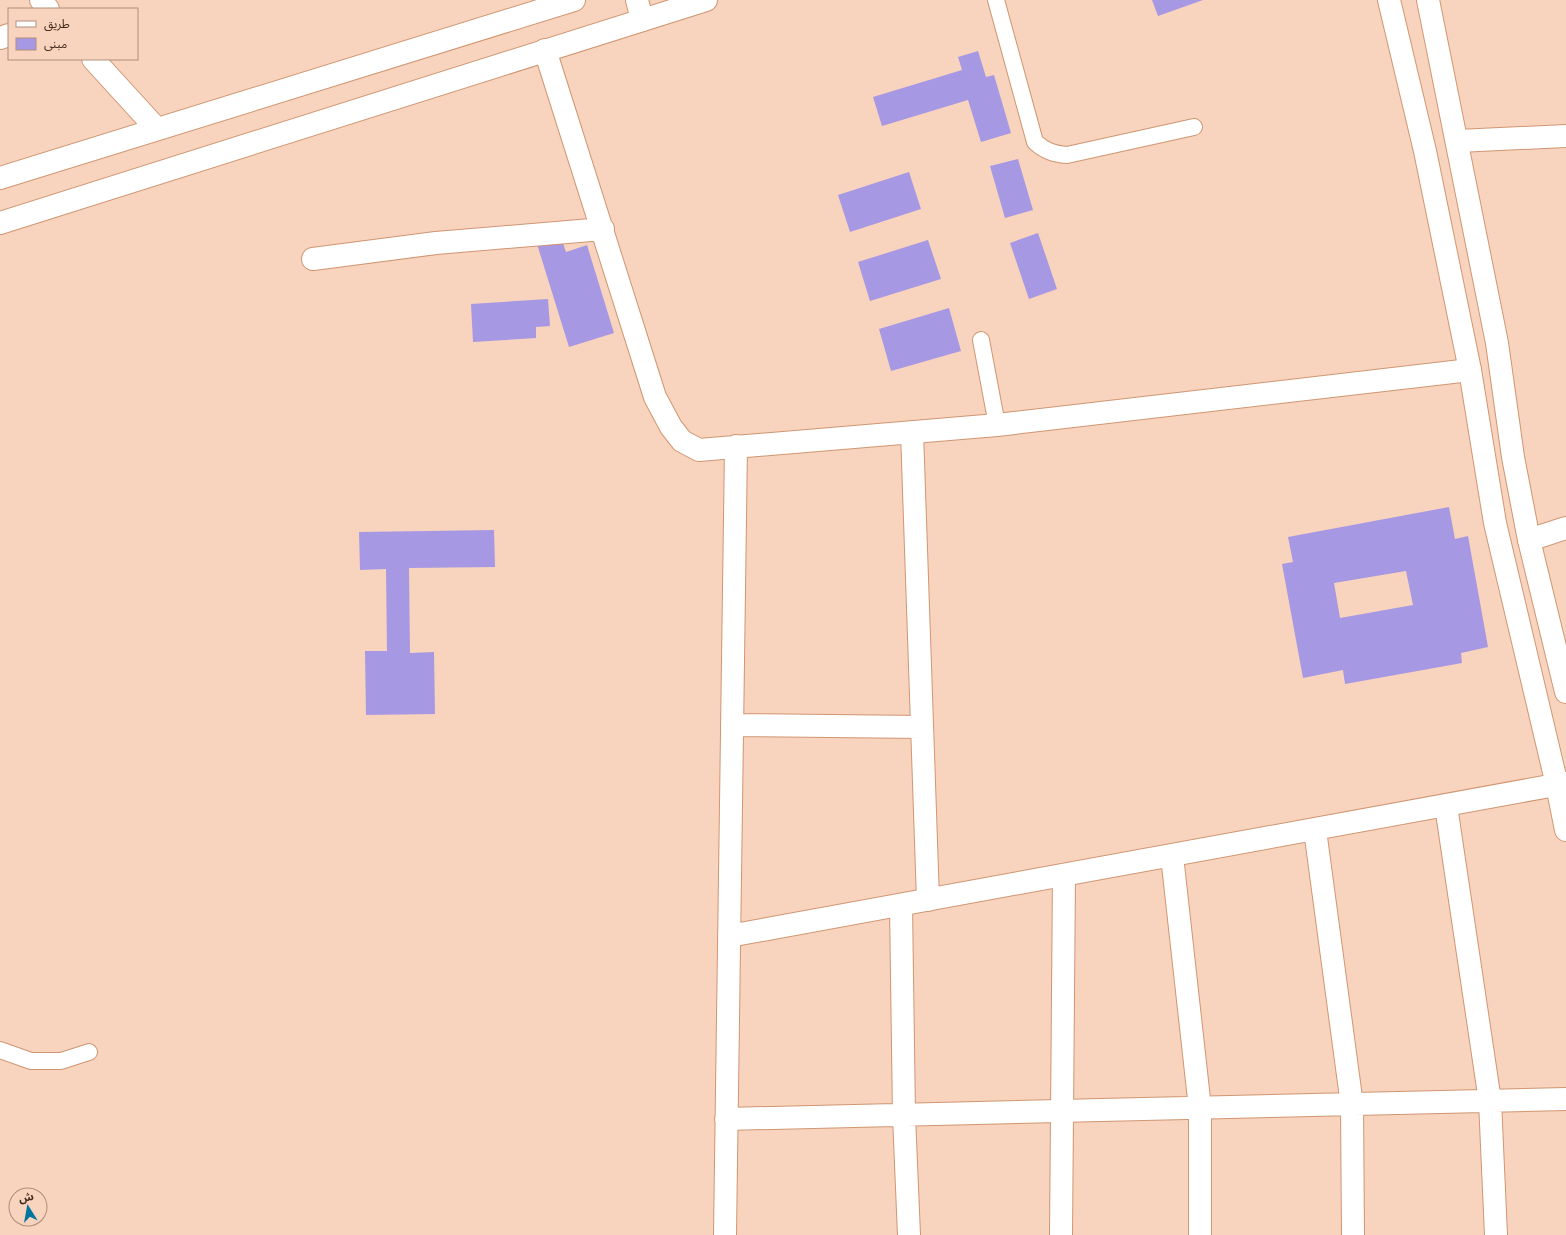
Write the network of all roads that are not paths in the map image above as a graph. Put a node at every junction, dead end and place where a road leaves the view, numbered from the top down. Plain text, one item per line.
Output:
1 (41, 0) edge
2 (574, 0) edge
3 (996, 0) edge
4 (1390, 0) edge
5 (1428, 0) edge
6 (695, 2) edge
7 (47, 8) edge
8 (640, 10) edge
9 (545, 50) junction
10 (94, 60) edge
11 (1194, 127) dead end
12 (156, 128) junction
13 (1566, 136) edge
14 (1458, 142) junction
15 (0, 178) edge
16 (0, 223) edge
17 (603, 230) junction
18 (313, 259) dead end
19 (981, 340) dead end
20 (1470, 370) junction
21 (997, 425) junction
22 (912, 432) junction
23 (736, 446) junction
24 (1566, 528) edge
25 (1529, 540) junction
26 (1566, 692) edge
27 (732, 725) junction
28 (922, 727) junction
29 (1562, 784) edge
30 (1446, 806) junction
31 (1315, 830) junction
32 (1566, 830) edge
33 (1172, 856) junction
34 (1064, 875) junction
35 (928, 900) junction
36 (900, 905) junction
37 (729, 936) junction
38 (0, 1050) edge
39 (90, 1052) dead end
40 (1566, 1099) edge
41 (1490, 1101) junction
42 (1352, 1105) junction
43 (1200, 1108) junction
44 (1061, 1112) junction
45 (904, 1116) junction
46 (726, 1120) junction
47 (725, 1235) edge
48 (909, 1235) edge
49 (1062, 1235) edge
50 (1200, 1235) edge
51 (1353, 1235) edge
52 (1496, 1235) edge

1 - 7 street
2 - 12 street
3 - 11 lane
4 - 20 street
5 - 14 street
6 - 8 street
8 - 9 street
9 - 16 street
9 - 17 street
10 - 12 street
12 - 15 street
13 - 14 street
14 - 25 street
17 - 18 street
17 - 23 street
19 - 21 lane
20 - 21 street
20 - 29 street
21 - 22 street
22 - 23 street
22 - 28 street
23 - 27 street
24 - 25 street
25 - 26 street
27 - 28 street
27 - 37 street
28 - 35 street
29 - 30 street
29 - 32 street
30 - 31 street
30 - 41 street
31 - 33 street
31 - 42 street
33 - 34 street
33 - 43 street
34 - 35 street
34 - 44 street
35 - 36 street
36 - 37 street
36 - 45 street
37 - 46 street
38 - 39 lane
40 - 41 street
41 - 42 street
41 - 52 street
42 - 43 street
42 - 51 street
43 - 44 street
43 - 50 street
44 - 45 street
44 - 49 street
45 - 46 street
45 - 48 street
46 - 47 street

